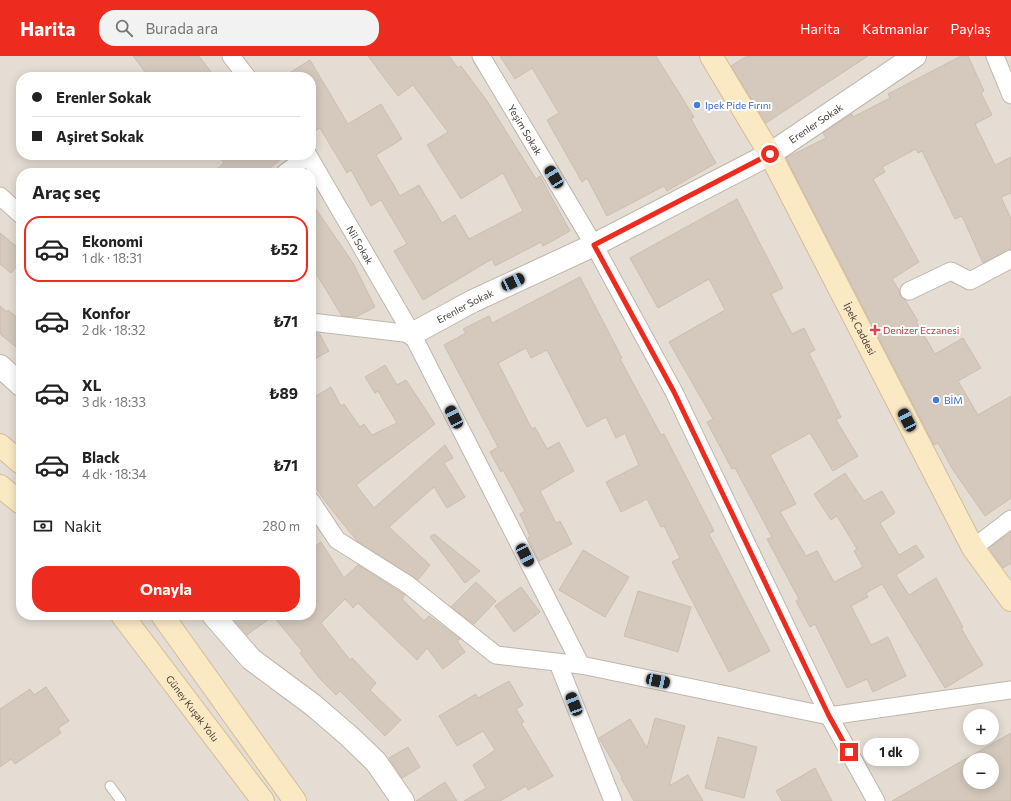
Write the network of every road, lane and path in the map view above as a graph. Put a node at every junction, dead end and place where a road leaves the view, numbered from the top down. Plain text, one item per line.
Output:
1 (231, 56) edge
2 (481, 56) edge
3 (711, 56) edge
4 (915, 56) edge
5 (995, 56) edge
6 (243, 72) edge
7 (1011, 95) edge
8 (770, 154) junction
9 (302, 160) edge
10 (291, 168) edge
11 (316, 169) edge
12 (0, 196) edge
13 (16, 210) edge
14 (594, 245) junction
15 (1011, 259) edge
16 (909, 291) dead end
17 (316, 323) edge
18 (412, 334) junction
19 (0, 366) edge
20 (16, 380) edge
21 (0, 445) edge
22 (16, 458) edge
23 (0, 486) edge
24 (16, 499) edge
25 (316, 508) edge
26 (1011, 519) edge
27 (973, 548) junction
28 (1011, 600) edge
29 (126, 620) edge
30 (166, 620) edge
31 (217, 620) edge
32 (558, 663) junction
33 (581, 665) junction
34 (1011, 690) edge
35 (829, 716) junction
36 (110, 786) dead end
37 (121, 801) edge
38 (263, 801) edge
39 (295, 801) edge
40 (403, 801) edge
41 (613, 801) edge
42 (876, 801) edge

1 - 6 street
2 - 14 street, Yeşim Sokak
3 - 8 main road, İpek Caddesi
4 - 8 street, Erenler Sokak
5 - 7 street
8 - 14 street, Erenler Sokak
8 - 27 main road, İpek Caddesi
9 - 10 street
11 - 18 street, Nil Sokak
12 - 13 street
14 - 18 street, Erenler Sokak
14 - 35 street, Yeşim Sokak
15 - 16 street
17 - 18 street
18 - 33 street, Nil Sokak
19 - 20 street
21 - 22 main road
23 - 24 main road
25 - 32 street
26 - 27 street
27 - 28 main road, İpek Caddesi
29 - 38 main road, Güney Kuşak Yolu
30 - 39 main road
31 - 40 street
32 - 33 street
32 - 41 street
33 - 35 street
34 - 35 street
35 - 42 street, Yeşim Sokak
36 - 37 lane

